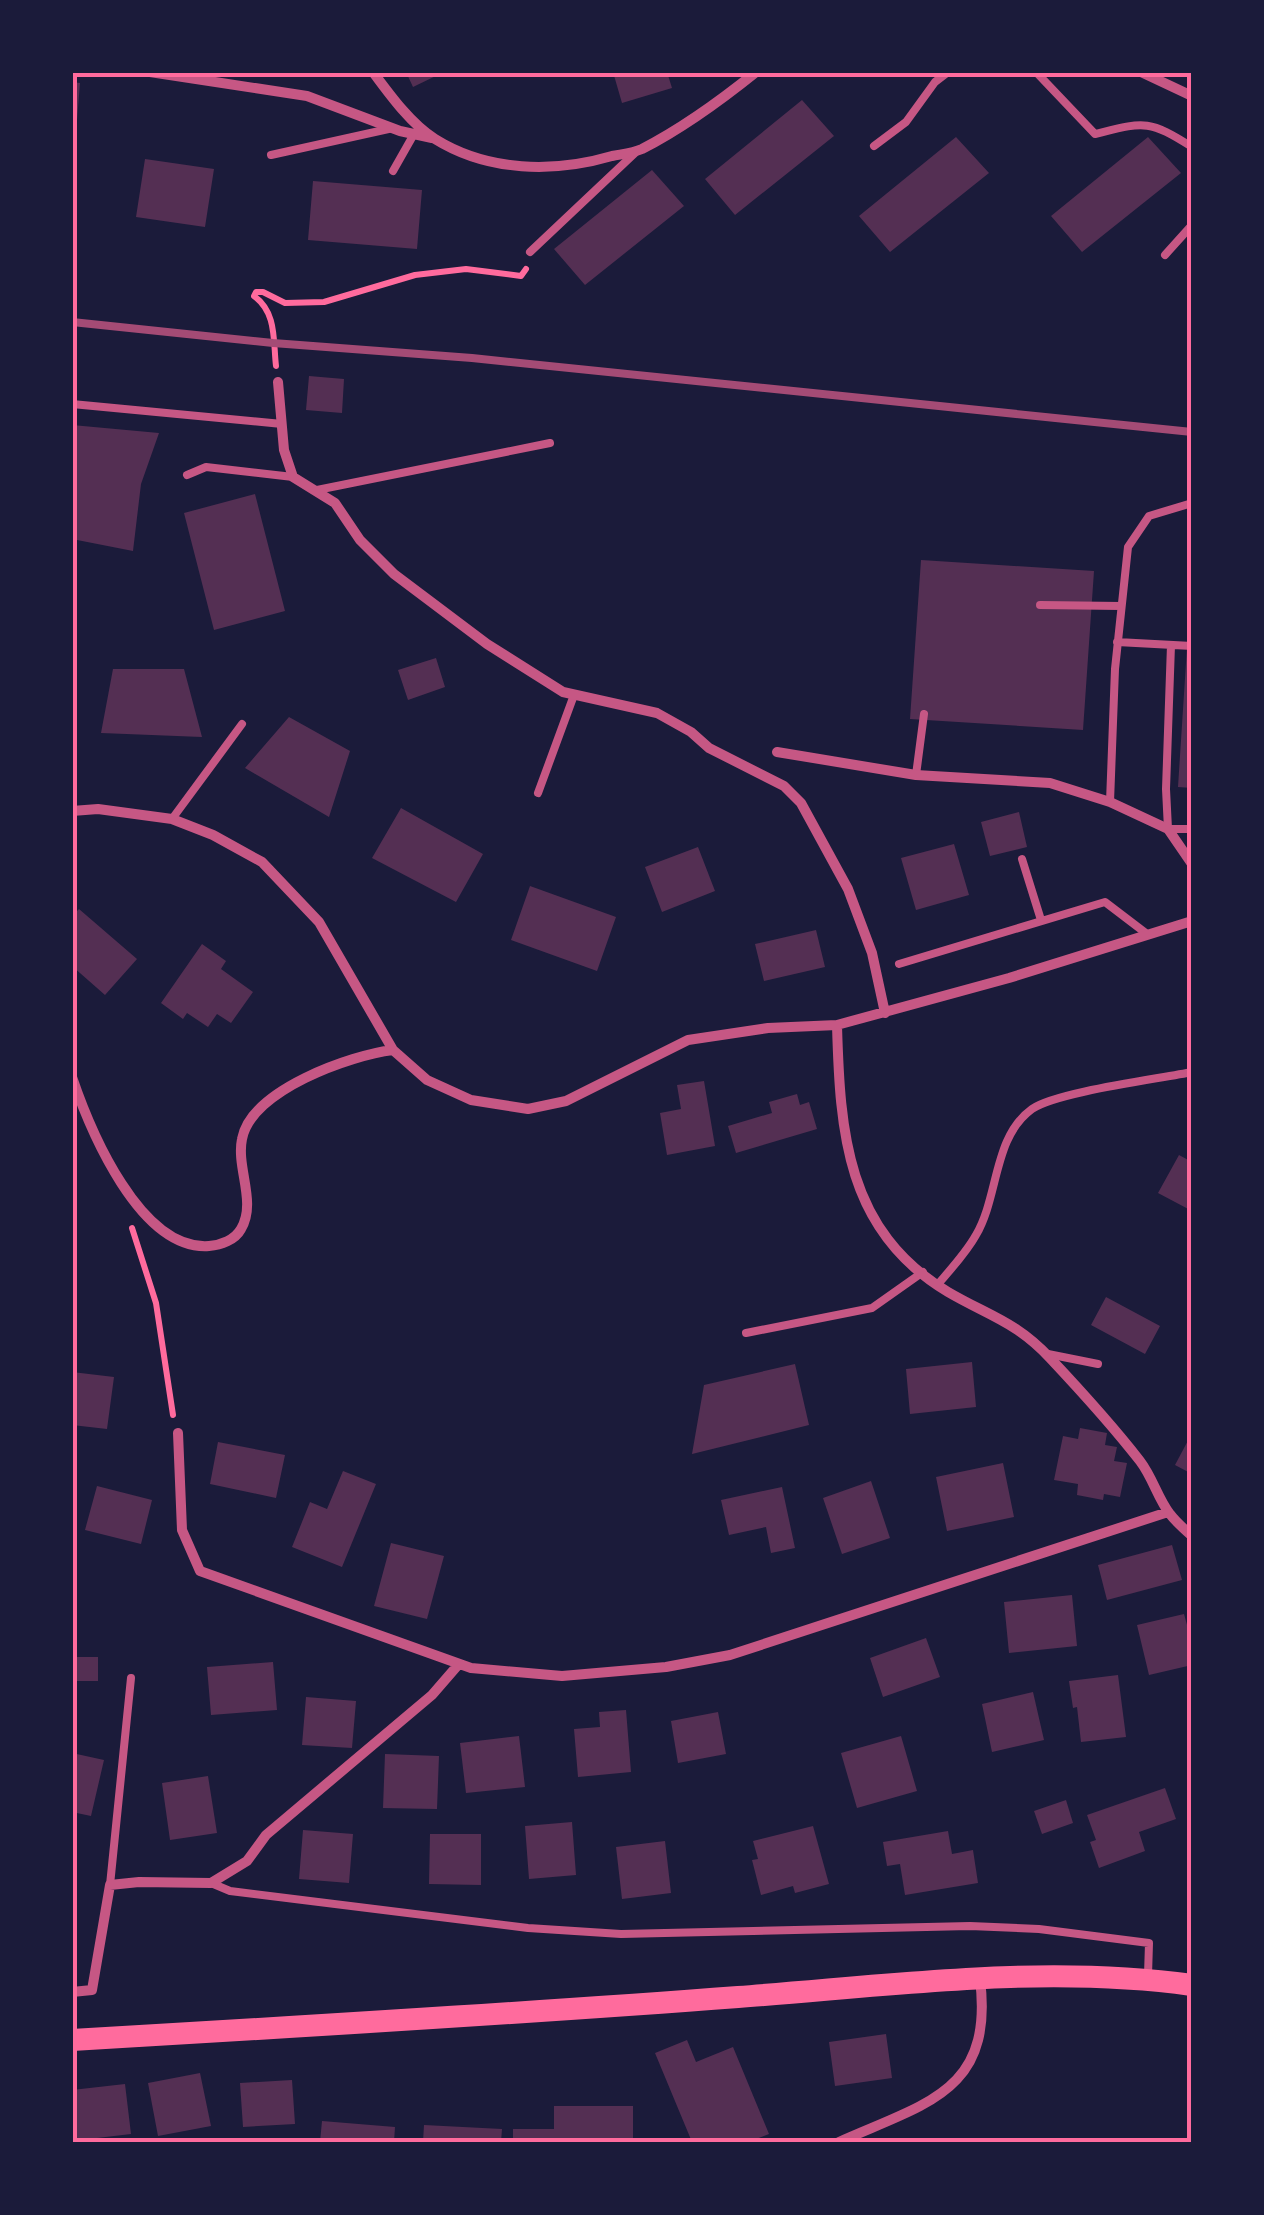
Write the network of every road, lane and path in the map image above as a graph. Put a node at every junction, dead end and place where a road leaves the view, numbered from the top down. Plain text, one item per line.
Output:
1 (150, 72) edge
2 (373, 72) edge
3 (948, 72) edge
4 (1036, 72) edge
5 (1142, 72) edge
6 (754, 73) edge
7 (1192, 96) edge
8 (393, 128) junction
9 (414, 134) junction
10 (433, 138) junction
11 (874, 146) dead end
12 (1192, 147) edge
13 (637, 152) junction
14 (271, 155) dead end
15 (393, 171) dead end
16 (1192, 225) edge
17 (530, 252) dead end
18 (1165, 255) dead end
19 (523, 273) dead end
20 (278, 382) joint
21 (72, 404) edge
22 (282, 424) junction
23 (550, 442) dead end
24 (187, 475) dead end
25 (292, 477) junction
26 (317, 490) junction
27 (1190, 504) edge
28 (1040, 605) dead end
29 (1122, 606) junction
30 (1117, 642) junction
31 (1172, 645) junction
32 (1192, 646) edge
33 (574, 694) junction
34 (924, 714) dead end
35 (242, 724) dead end
36 (777, 752) dead end
37 (916, 775) junction
38 (538, 793) dead end
39 (1110, 802) junction
40 (72, 811) edge
41 (172, 819) junction
42 (1168, 828) junction
43 (1192, 828) edge
44 (1022, 859) dead end
45 (1192, 864) edge
46 (1041, 920) junction
47 (1192, 921) edge
48 (1146, 934) junction
49 (900, 964) dead end
50 (885, 1013) junction
51 (837, 1025) junction
52 (393, 1050) junction
53 (1192, 1072) edge
54 (72, 1077) edge
55 (133, 1197) junction
56 (922, 1272) junction
57 (938, 1284) junction
58 (746, 1333) dead end
59 (1046, 1354) junction
60 (1098, 1364) dead end
61 (178, 1433) joint
62 (1168, 1512) junction
63 (1192, 1536) edge
64 (458, 1665) junction
65 (131, 1678) dead end
66 (212, 1883) junction
67 (110, 1886) junction
68 (980, 1978) junction
69 (1148, 1979) junction
70 (1192, 1985) edge
71 (72, 1992) edge
72 (72, 2040) edge
73 (839, 2142) edge

1 - 8 street
2 - 10 street
3 - 11 lane
4 - 12 lane
5 - 7 street
6 - 13 street
8 - 9 street
8 - 14 lane
9 - 10 street
9 - 15 lane
10 - 13 street
13 - 17 lane
16 - 18 lane
19 - 20 path
20 - 22 street
21 - 22 lane
22 - 25 street
23 - 26 lane
24 - 25 lane
25 - 26 street
26 - 33 street
27 - 29 lane
28 - 29 lane
29 - 30 lane
30 - 31 lane
30 - 39 lane
31 - 32 lane
31 - 42 lane
33 - 38 lane
33 - 50 street
34 - 37 lane
35 - 41 lane
36 - 37 street
37 - 39 street
39 - 42 street
40 - 41 street
41 - 52 street
42 - 43 lane
42 - 45 street
44 - 46 lane
46 - 48 lane
46 - 49 lane
47 - 48 street
48 - 50 street
50 - 51 street
51 - 52 street
51 - 56 street
52 - 55 street
53 - 57 lane
54 - 55 street
55 - 61 path
56 - 57 street
56 - 58 lane
57 - 59 street
59 - 60 lane
59 - 62 street
61 - 64 street
62 - 63 street
62 - 64 street
64 - 66 street
65 - 67 lane
66 - 67 street
66 - 69 lane
67 - 71 street
68 - 69 main road
68 - 72 main road
68 - 73 street
69 - 70 main road

